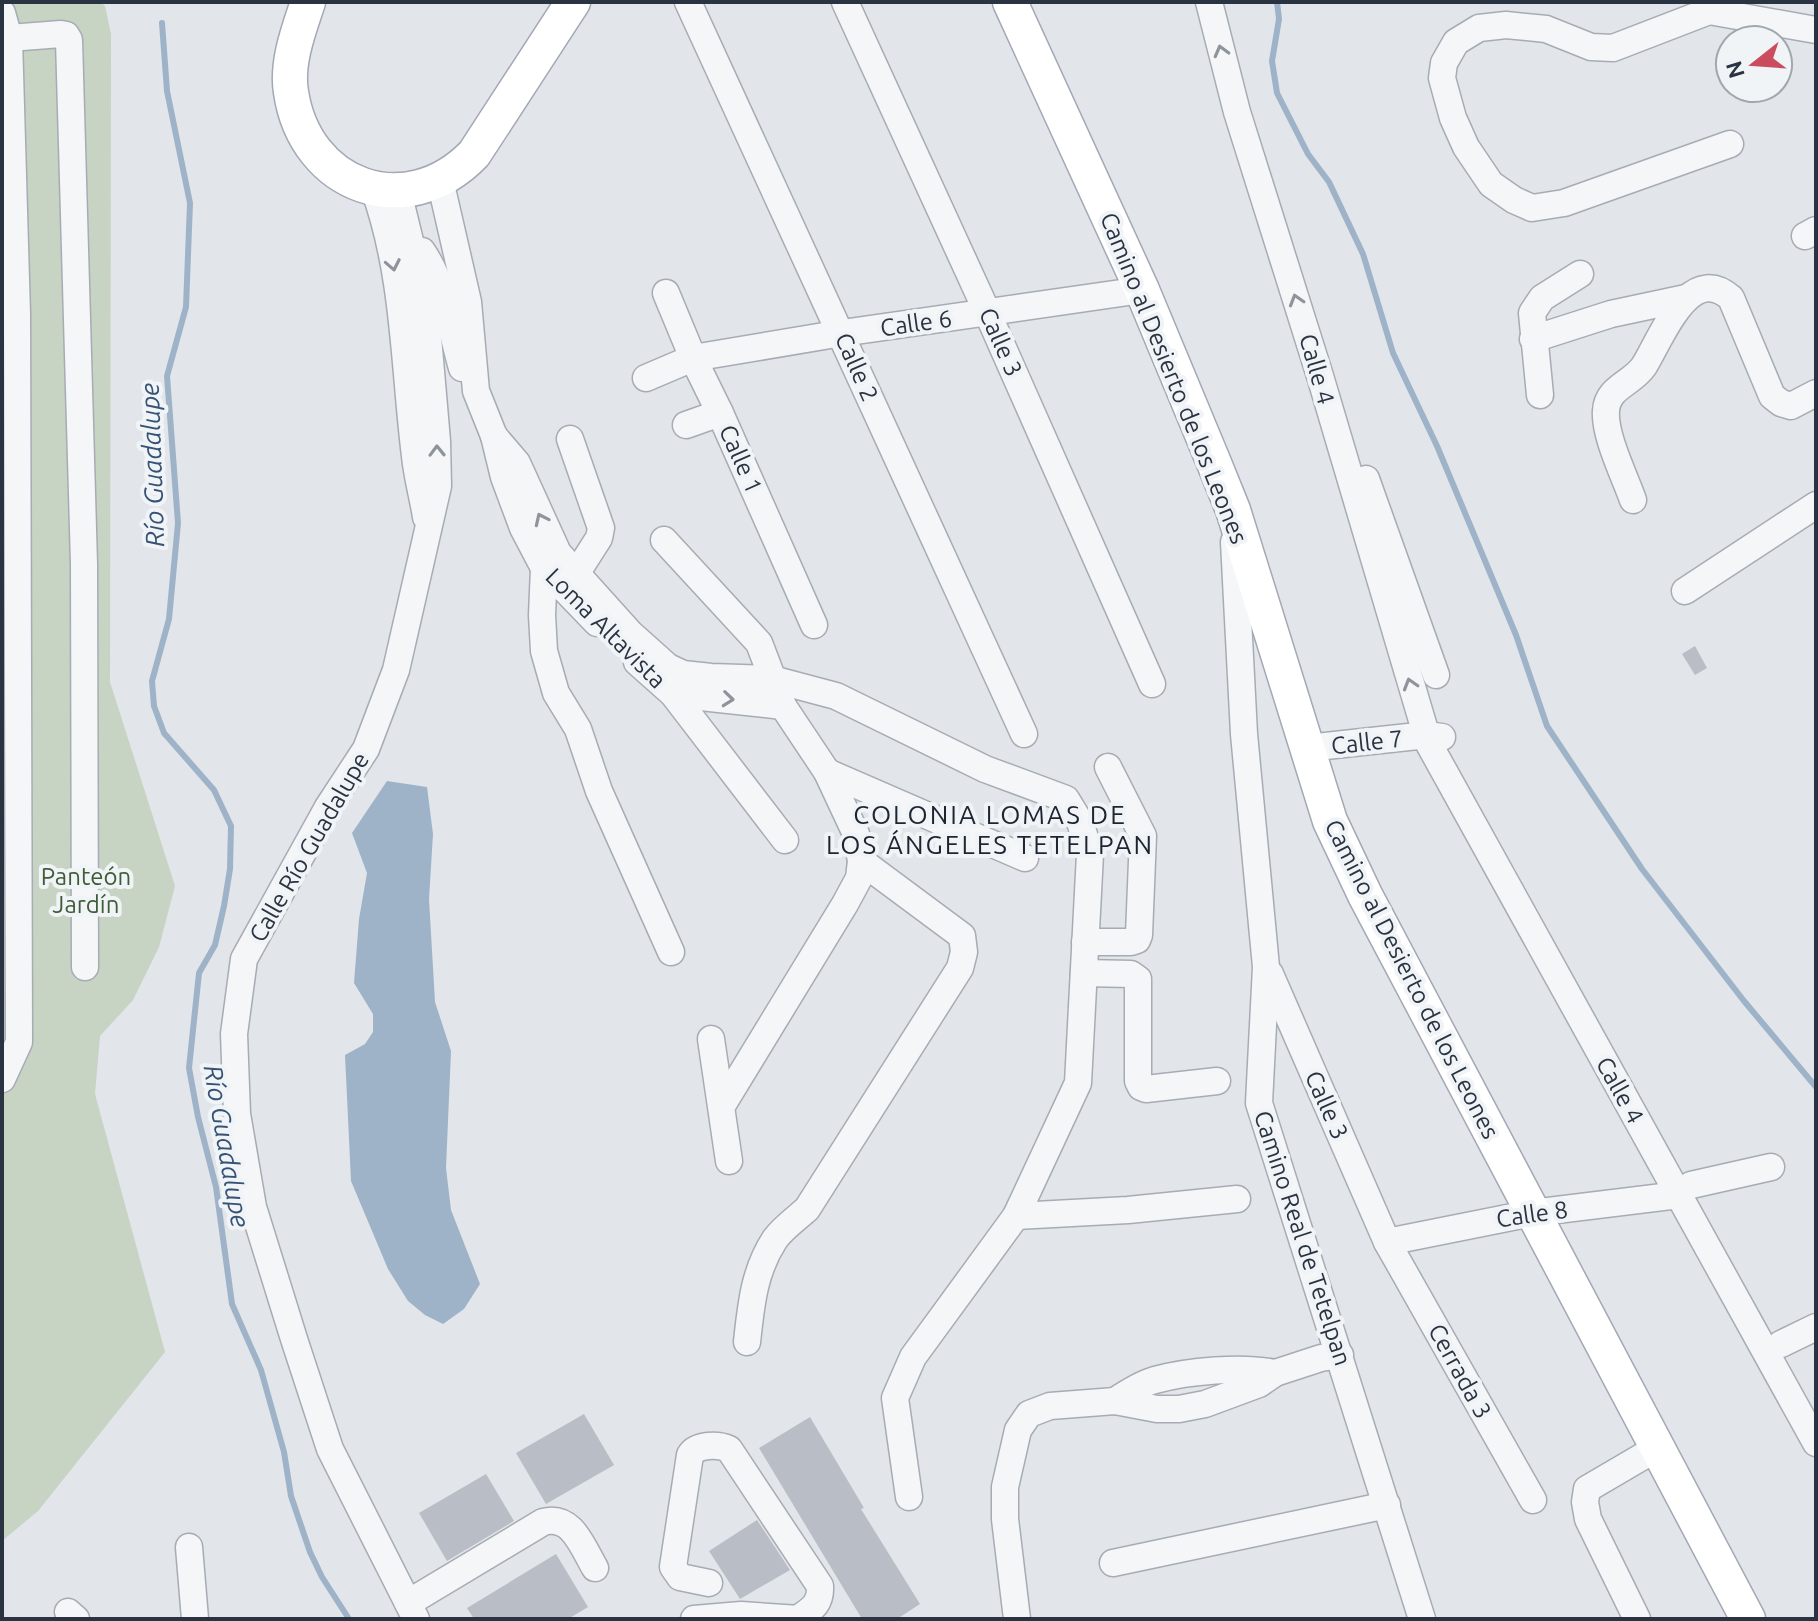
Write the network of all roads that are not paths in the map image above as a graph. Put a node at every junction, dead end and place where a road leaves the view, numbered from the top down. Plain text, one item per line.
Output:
1 (308, 2) edge
2 (573, 2) edge
3 (688, 2) edge
4 (845, 2) edge
5 (1010, 2) edge
6 (1209, 2) edge
7 (1714, 7) edge
8 (5, 26) edge
9 (1816, 30) edge
10 (1730, 144) dead end
11 (440, 180) junction
12 (386, 191) junction
13 (410, 234) junction
14 (1580, 274) dead end
15 (1142, 290) junction
16 (666, 293) dead end
17 (1686, 298) junction
18 (988, 314) junction
19 (842, 333) junction
20 (1533, 339) junction
21 (693, 358) junction
22 (1320, 376) junction
23 (646, 378) dead end
24 (476, 391) junction
25 (1816, 393) edge
26 (1540, 395) dead end
27 (720, 413) junction
28 (686, 425) dead end
29 (570, 439) dead end
30 (1633, 500) dead end
31 (1816, 505) edge
32 (1233, 510) junction
33 (429, 528) junction
34 (664, 540) dead end
35 (551, 560) junction
36 (576, 574) junction
37 (1685, 591) dead end
38 (814, 625) dead end
39 (1436, 675) dead end
40 (772, 679) junction
41 (1152, 684) dead end
42 (814, 691) junction
43 (673, 694) junction
44 (783, 706) junction
45 (1024, 734) dead end
46 (1427, 735) junction
47 (1307, 748) junction
48 (1108, 767) dead end
49 (827, 772) junction
50 (785, 840) dead end
51 (1025, 858) dead end
52 (861, 861) junction
53 (1085, 942) junction
54 (671, 952) dead end
55 (85, 967) dead end
56 (1266, 967) junction
57 (1084, 973) junction
58 (750, 1059) junction
59 (2, 1079) edge
60 (1217, 1081) dead end
61 (723, 1104) junction
62 (729, 1161) dead end
63 (1771, 1167) dead end
64 (1685, 1190) junction
65 (1237, 1199) dead end
66 (1532, 1213) junction
67 (1016, 1216) junction
68 (1387, 1242) junction
69 (1816, 1327) edge
70 (747, 1342) dead end
71 (1781, 1344) junction
72 (1340, 1355) junction
73 (1275, 1373) junction
74 (1192, 1374) junction
75 (1115, 1401) junction
76 (1197, 1405) junction
77 (1816, 1418) edge
78 (1816, 1443) edge
79 (1657, 1448) junction
80 (909, 1497) dead end
81 (1533, 1500) dead end
82 (1387, 1505) junction
83 (189, 1547) dead end
84 (1113, 1563) dead end
85 (595, 1568) dead end
86 (709, 1583) dead end
87 (412, 1611) edge
88 (195, 1619) edge
89 (694, 1619) edge
90 (799, 1619) edge
91 (1017, 1619) edge
92 (1422, 1619) edge
93 (1637, 1619) edge
94 (1748, 1619) edge

1 - 12 main road
2 - 11 main road
3 - 19 street, Calle 2
4 - 18 street, Calle 3
5 - 15 main road, Camino al Desierto de los Leones
22 -> 6 street, Calle 4
7 - 9 street
7 - 10 street
8 - 55 street
8 - 59 street
11 - 12 main road
11 - 24 street
12 - 13 street, Calle Río Guadalupe
12 -> 33 street, Calle Río Guadalupe
13 - 24 street
33 -> 13 street, Calle Río Guadalupe
14 - 20 street
15 - 18 street, Calle 6
15 - 32 main road, Camino al Desierto de los Leones
16 - 21 street, Calle 1
17 - 20 street
17 - 25 street
17 - 30 street
18 - 19 street, Calle 6
18 - 41 street, Calle 3
19 - 21 street, Calle 6
19 - 45 street, Calle 2
20 - 26 street
21 - 23 street, Calle 6
21 - 27 street, Calle 1
22 - 39 street
46 -> 22 street, Calle 4
24 - 35 street
27 - 28 street
27 - 38 street, Calle 1
29 - 36 street
31 - 37 street
32 - 47 main road, Camino al Desierto de los Leones
32 - 56 street, Camino Real de Tetelpan
33 - 87 street, Calle Río Guadalupe
34 - 40 street
35 - 36 street
35 - 43 street, Loma Altavista
35 - 54 street
36 - 40 street
40 - 42 street
40 - 44 street
42 - 44 street
42 - 53 street
43 -> 44 street, Loma Altavista
43 - 50 street
44 - 49 street
46 - 47 street, Calle 7
46 - 64 street, Calle 4
47 - 66 main road, Camino al Desierto de los Leones
48 - 53 street
49 - 51 street
49 - 52 street
52 - 58 street
52 - 70 street
53 - 57 street
56 - 68 street, Calle 3
56 - 72 street, Camino Real de Tetelpan
57 - 60 street
57 - 67 street
58 - 61 street
58 - 61 street
61 - 62 street
63 - 64 street, Calle 8
64 - 66 street, Calle 8
64 - 71 street, Calle 4
64 - 78 street, Calle 4
65 - 67 street
66 - 68 street, Calle 8
66 - 79 main road, Camino al Desierto de los Leones
67 - 80 street
68 - 81 street, Cerrada 3
69 - 71 street
71 - 77 street, Calle 4
72 - 73 street
72 - 82 street, Camino Real de Tetelpan
73 - 74 street
73 - 76 street
74 - 75 street
74 - 76 street
75 - 76 street
75 - 91 street
79 - 93 street
79 - 94 main road, Camino al Desierto de los Leones
82 - 84 street
82 - 92 street, Camino Real de Tetelpan
83 - 88 street
85 - 87 street
86 - 90 street
89 - 90 street

